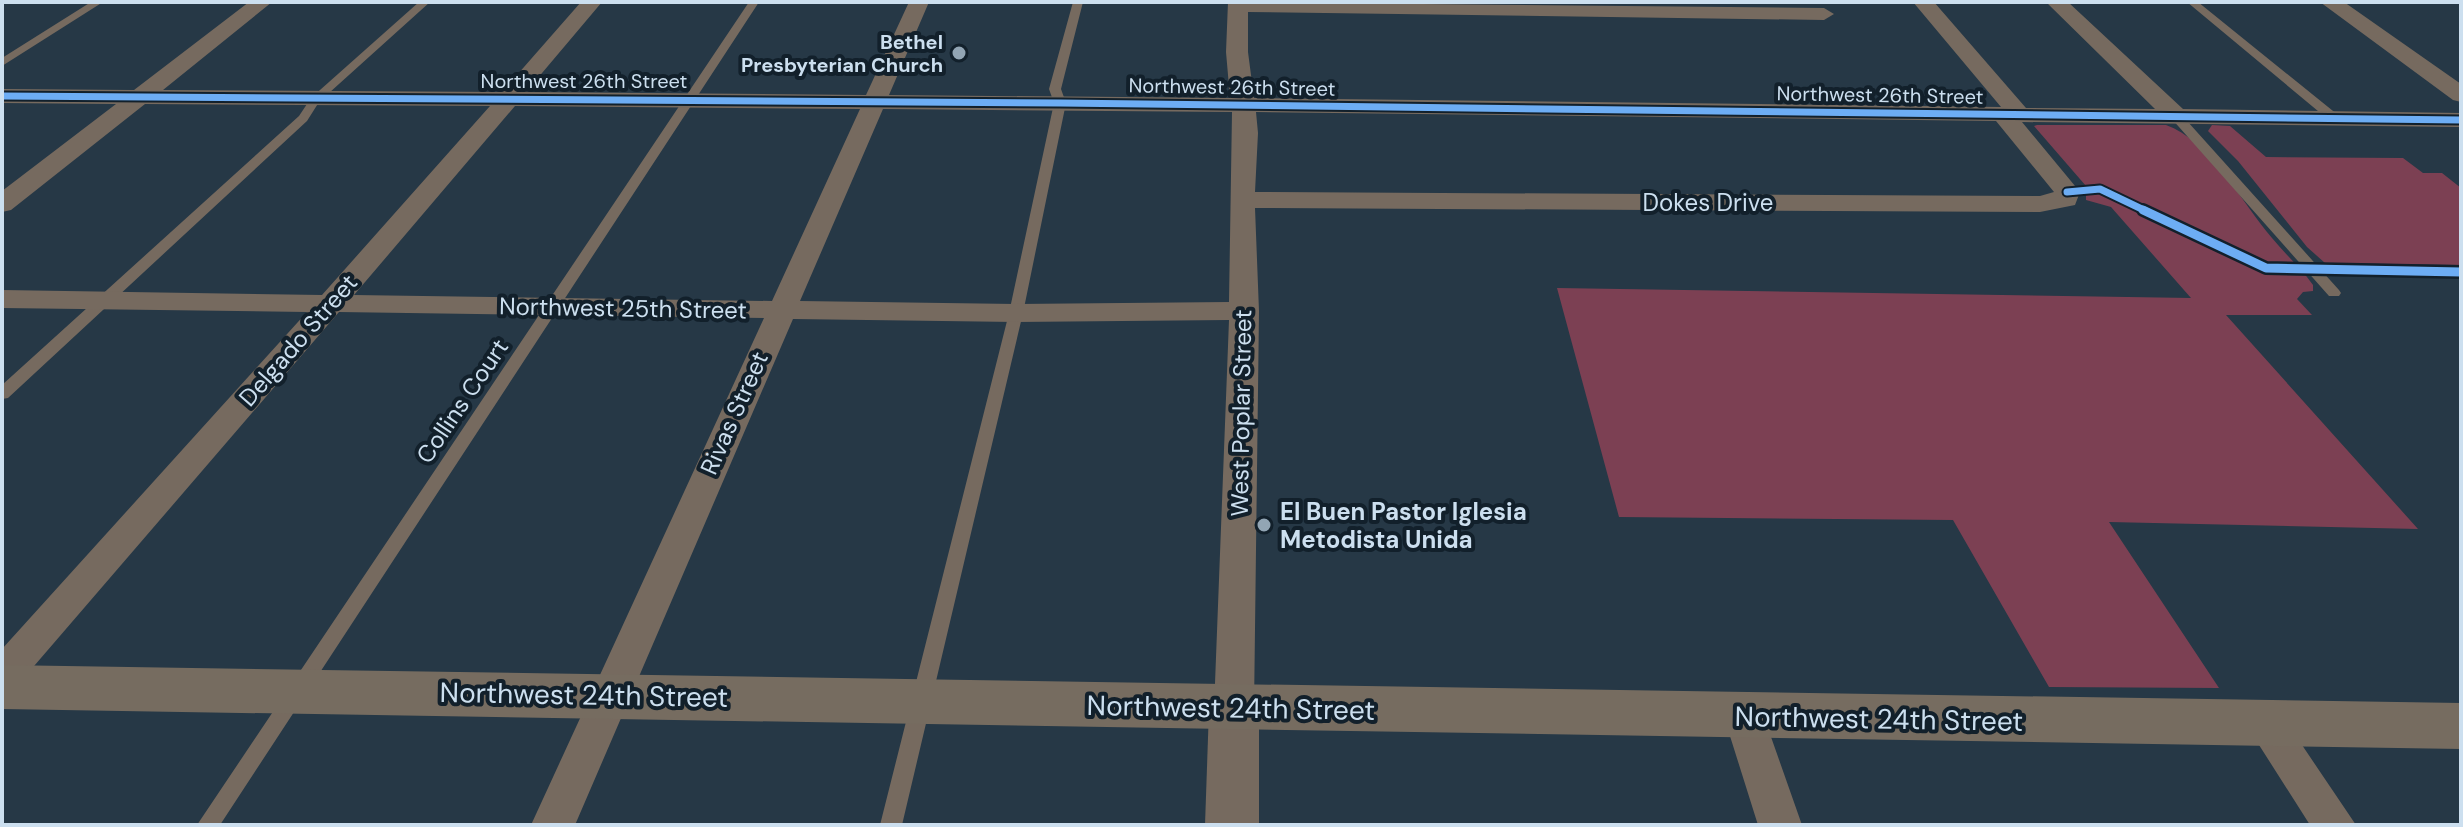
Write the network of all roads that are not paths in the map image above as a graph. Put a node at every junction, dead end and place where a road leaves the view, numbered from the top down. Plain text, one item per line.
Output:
1 (98, 2) edge
2 (262, 2) edge
3 (425, 2) edge
4 (592, 2) edge
5 (754, 2) edge
6 (919, 2) edge
7 (1078, 2) edge
8 (1923, 2) edge
9 (2056, 2) edge
10 (2192, 2) edge
11 (2330, 2) edge
12 (1238, 4) edge
13 (1819, 8) edge
14 (2, 63) edge
15 (2461, 95) edge
16 (2, 96) edge
17 (134, 99) junction
18 (506, 99) junction
19 (315, 100) junction
20 (689, 100) junction
21 (875, 102) junction
22 (1060, 103) junction
23 (1244, 106) junction
24 (2012, 115) junction
25 (2175, 115) junction
26 (2334, 118) junction
27 (2461, 120) edge
28 (1242, 200) junction
29 (2, 204) edge
30 (2334, 293) dead end
31 (2, 299) edge
32 (105, 300) junction
33 (331, 302) junction
34 (553, 308) junction
35 (779, 310) junction
36 (1244, 311) junction
37 (1016, 313) junction
38 (2, 394) edge
39 (2, 676) edge
40 (2, 687) edge
41 (299, 690) junction
42 (612, 695) junction
43 (920, 702) junction
44 (1234, 709) junction
45 (1744, 717) junction
46 (2265, 723) junction
47 (2461, 726) edge
48 (208, 825) edge
49 (553, 825) edge
50 (891, 825) edge
51 (1232, 825) edge
52 (1780, 825) edge
53 (2334, 825) edge

1 - 14 lane
2 - 17 street
3 - 19 lane
4 - 18 street, Delgado Street
5 - 20 lane, Collins Court
6 - 21 street, Rivas Street
7 - 22 lane
8 - 24 street
9 - 25 street
10 - 26 lane
11 - 15 street
12 - 13 street
12 - 23 street, West Poplar Street
16 - 17 street, Northwest 26th Street
17 - 19 street, Northwest 26th Street
17 - 29 street
18 - 19 street, Northwest 26th Street
18 - 20 street, Northwest 26th Street
18 - 33 street, Delgado Street
19 - 32 lane
20 - 21 street, Northwest 26th Street
20 - 34 lane, Collins Court
21 - 22 street, Northwest 26th Street
21 - 35 street, Rivas Street
22 - 23 street, Northwest 26th Street
22 - 37 lane
23 - 24 street, Northwest 26th Street
23 - 28 street, West Poplar Street
24 - 25 street, Northwest 26th Street
24 - 28 street, Dokes Drive
25 - 26 street, Northwest 26th Street
25 - 30 lane
26 - 27 street, Northwest 26th Street
28 - 36 street, West Poplar Street
31 - 32 street, Northwest 25th Street
32 - 33 street, Northwest 25th Street
32 - 38 lane
33 - 34 street, Northwest 25th Street
33 - 39 street, Delgado Street
34 - 35 street, Northwest 25th Street
34 - 41 lane, Collins Court
35 - 37 street, Northwest 25th Street
35 - 42 street, Rivas Street
36 - 37 street, Northwest 25th Street
36 - 44 street, West Poplar Street
37 - 43 lane
40 - 41 main road, Northwest 24th Street
41 - 42 main road, Northwest 24th Street
41 - 48 lane, Collins Court
42 - 43 main road, Northwest 24th Street
42 - 49 street, Rivas Street
43 - 44 main road, Northwest 24th Street
43 - 50 lane
44 - 45 main road, Northwest 24th Street
44 - 51 street, West Poplar Street
45 - 46 main road, Northwest 24th Street
45 - 52 street
46 - 47 main road, Northwest 24th Street
46 - 53 street

